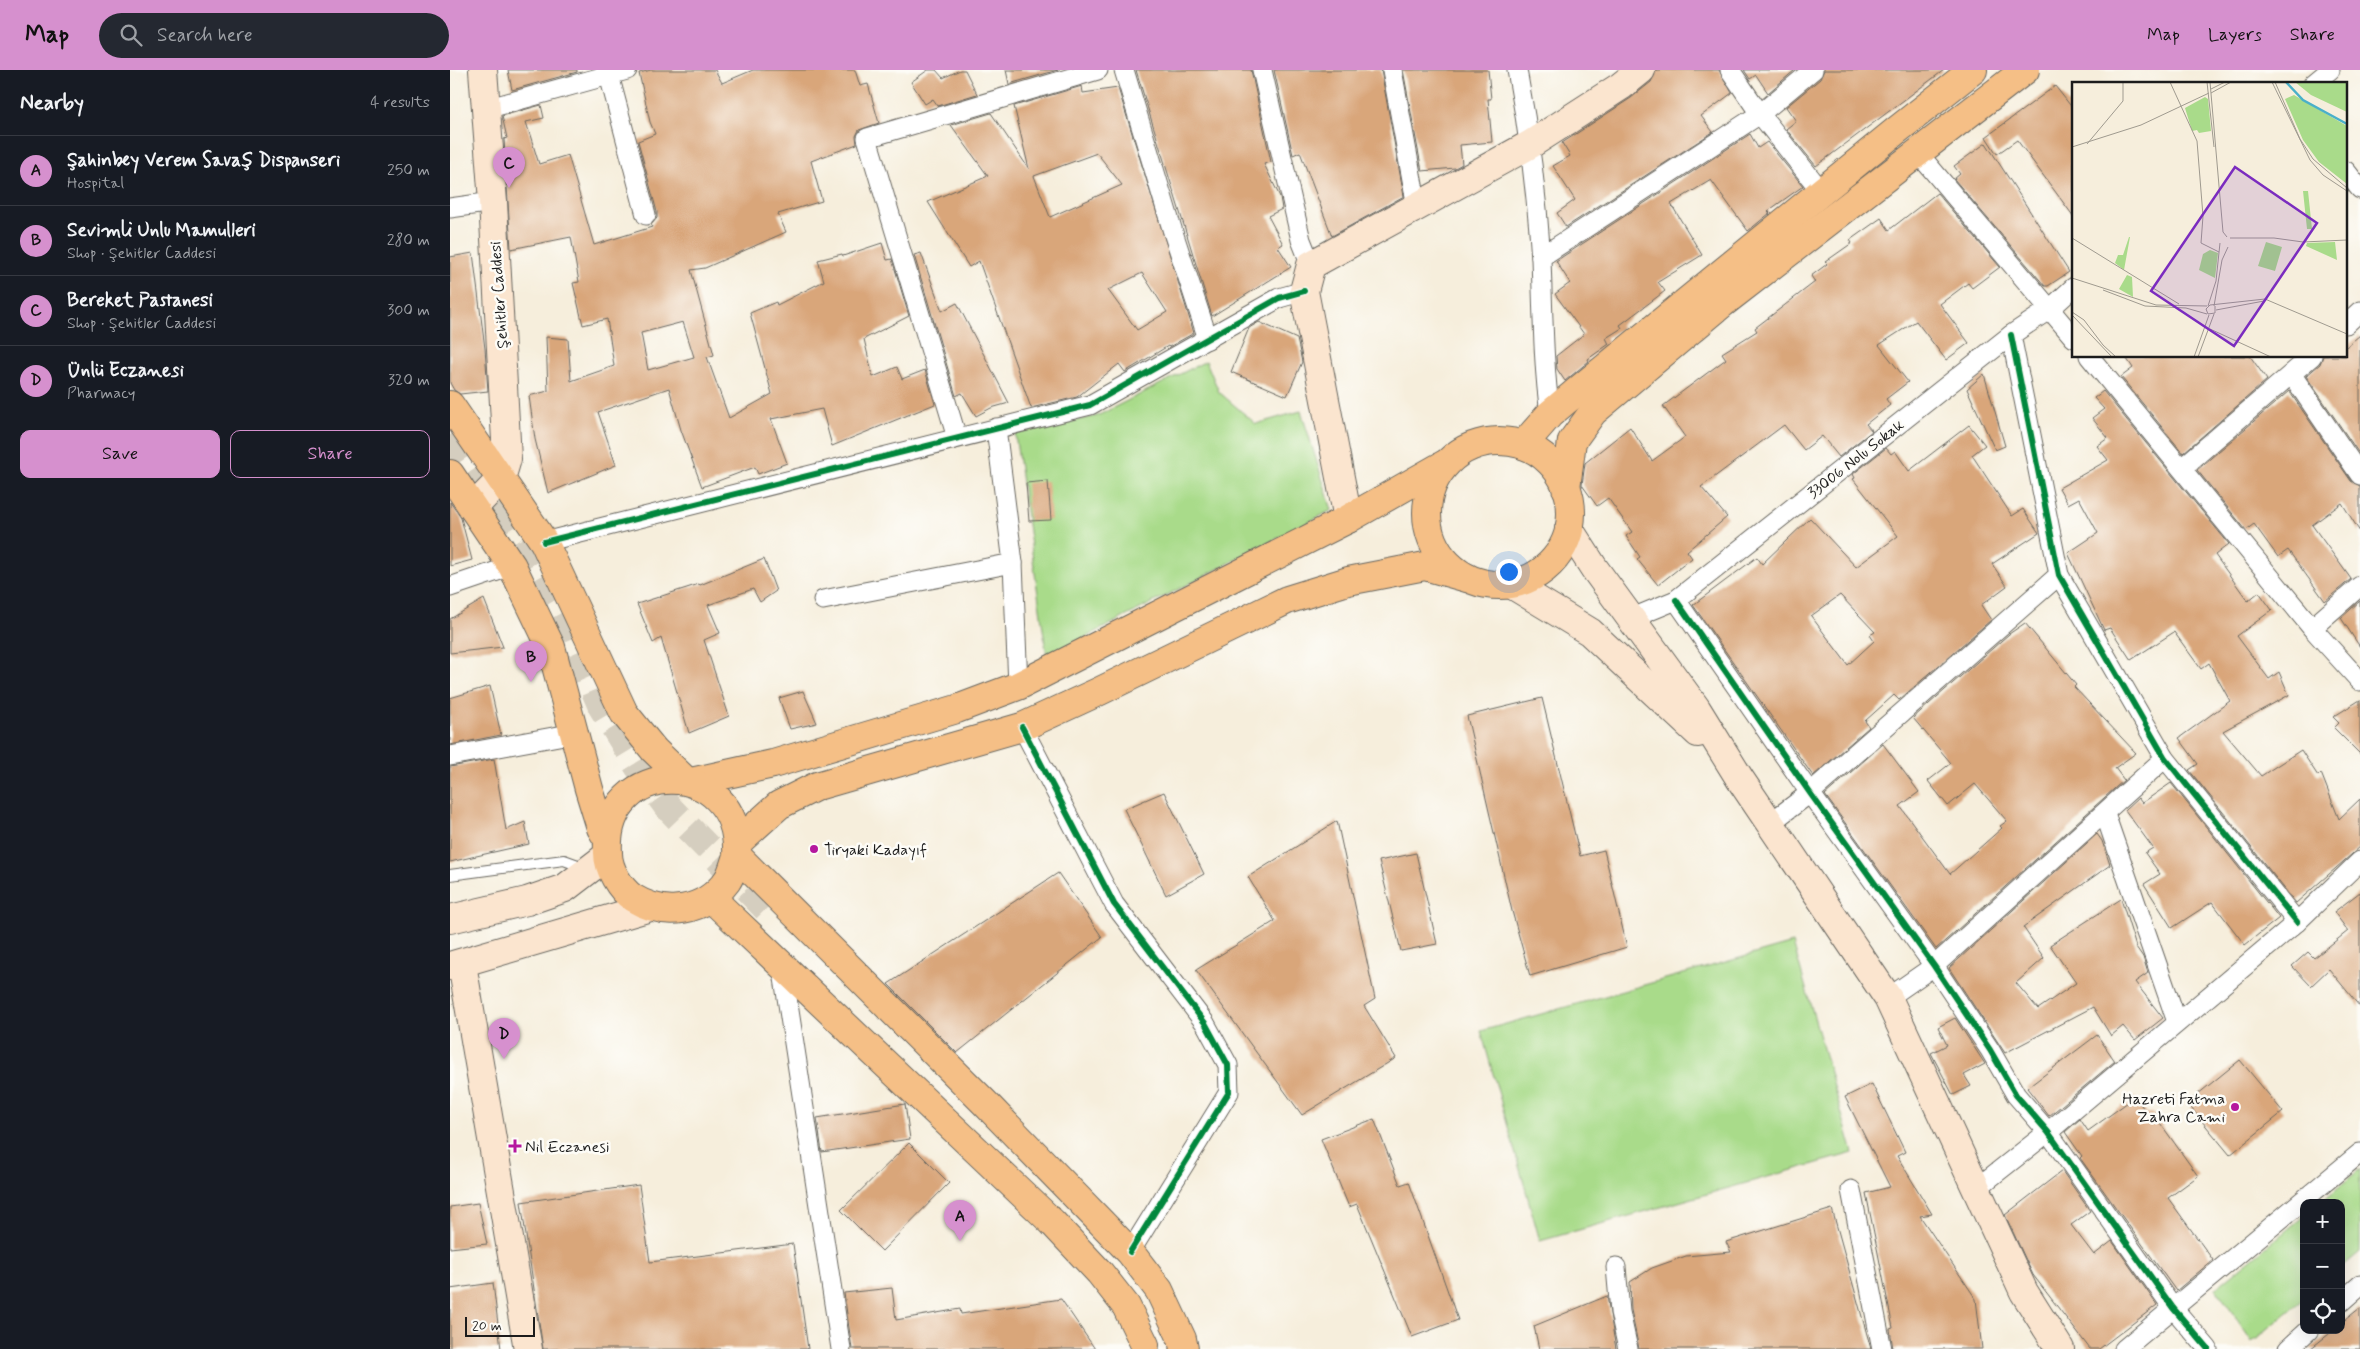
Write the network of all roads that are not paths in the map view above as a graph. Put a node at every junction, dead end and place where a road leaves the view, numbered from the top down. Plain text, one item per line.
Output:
1 (482, 70) edge
2 (1098, 70) edge
3 (1124, 70) edge
4 (1262, 70) edge
5 (1392, 70) edge
6 (1517, 70) edge
7 (1730, 70) edge
8 (1813, 70) edge
9 (1973, 70) edge
10 (2025, 70) edge
11 (2330, 70) edge
12 (618, 72) edge
13 (1626, 75) edge
14 (2315, 82) edge
15 (486, 109) junction
16 (1760, 114) junction
17 (1531, 144) junction
18 (1918, 153) junction
19 (2348, 174) edge
20 (2360, 189) edge
21 (1821, 191) junction
22 (493, 202) junction
23 (1416, 207) junction
24 (450, 208) edge
25 (646, 215) dead end
26 (1541, 257) junction
27 (1311, 265) junction
28 (2072, 289) edge
29 (1304, 291) junction
30 (2050, 309) junction
31 (2360, 311) edge
32 (2348, 322) edge
33 (2011, 335) junction
34 (2072, 336) edge
35 (1208, 339) junction
36 (2091, 358) edge
37 (2310, 358) edge
38 (2292, 375) junction
39 (450, 405) edge
40 (1550, 414) junction
41 (996, 428) junction
42 (957, 438) junction
43 (1523, 445) junction
44 (1445, 464) junction
45 (2182, 468) junction
46 (450, 474) edge
47 (2360, 475) edge
48 (501, 479) junction
49 (1566, 488) junction
50 (473, 508) junction
51 (1348, 519) junction
52 (1569, 529) junction
53 (544, 542) junction
54 (1012, 563) junction
55 (512, 566) junction
56 (2059, 575) junction
57 (1467, 578) junction
58 (1511, 584) junction
59 (2360, 586) edge
60 (450, 587) edge
61 (823, 600) dead end
62 (1676, 600) junction
63 (1630, 619) junction
64 (2312, 628) junction
65 (2360, 681) edge
66 (1018, 686) junction
67 (1022, 726) junction
68 (575, 733) junction
69 (450, 756) edge
70 (2165, 758) junction
71 (1740, 778) junction
72 (688, 781) junction
73 (1810, 794) junction
74 (2105, 814) junction
75 (1770, 823) junction
76 (737, 849) junction
77 (601, 854) junction
78 (2360, 861) edge
79 (450, 875) edge
80 (711, 898) junction
81 (650, 907) junction
82 (767, 909) tunnel mouth
83 (450, 919) edge
84 (2296, 922) junction
85 (456, 965) edge
86 (782, 965) junction
87 (1934, 966) junction
88 (1888, 998) junction
89 (2177, 1022) junction
90 (2048, 1132) junction
91 (2360, 1152) edge
92 (1977, 1188) junction
93 (1851, 1190) dead end
94 (1069, 1208) junction
95 (1130, 1252) junction
96 (1616, 1267) dead end
97 (2360, 1285) edge
98 (1159, 1290) junction
99 (2345, 1298) edge
100 (2173, 1308) junction
101 (2305, 1334) edge
102 (1146, 1347) edge
103 (2053, 1347) edge
104 (528, 1349) edge
105 (841, 1349) edge
106 (1184, 1349) edge
107 (1628, 1349) edge
108 (1882, 1349) edge
109 (2124, 1349) edge
110 (2208, 1349) edge
111 (2288, 1349) edge

1 - 15 main road, Şehitler Caddesi
2 - 42 street
3 - 35 street
4 - 27 street
5 - 23 street
6 - 17 street
7 - 16 street
8 - 16 street
9 - 21 main road
10 - 18 main road
11 - 14 street
12 - 15 street
12 - 25 street
13 - 17 main road
15 - 22 main road, Şehitler Caddesi
16 - 21 street
16 - 26 street
17 - 23 main road
17 - 26 street
18 - 30 street
18 - 49 main road
19 - 20 street
21 - 40 main road
22 - 24 street
22 - 48 main road, Şehitler Caddesi
23 - 27 main road
26 - 40 street
27 - 29 main road
28 - 30 street, 33006 Nolu Sokak
29 - 35 street
29 - 51 main road
30 - 33 street, 33006 Nolu Sokak
30 - 34 street
31 - 32 street
33 - 56 street
33 - 62 street, 33006 Nolu Sokak
35 - 41 street
36 - 45 street
37 - 38 street
38 - 45 street
38 - 47 street
39 - 48 main road
40 - 43 main road
41 - 42 street
41 - 54 street
42 - 53 street
43 - 44 main road
43 - 49 main road
44 - 51 main road
44 - 57 main road
45 - 64 street
46 - 50 main road
48 - 50 main road
48 - 53 main road
49 - 52 main road
50 - 55 main road
51 - 66 main road
52 - 58 main road
52 - 63 main road
53 - 72 main road
54 - 61 street
54 - 66 street
55 - 60 street
55 - 68 main road
56 - 70 street
56 - 73 street
57 - 58 main road
57 - 67 main road
58 - 71 main road
59 - 64 street
62 - 63 street, 33006 Nolu Sokak
62 - 73 street
63 - 71 main road
64 - 65 street
66 - 72 main road
67 - 76 main road
67 - 95 street
68 - 69 street
68 - 77 main road
70 - 74 street
70 - 84 street
71 - 75 main road
72 - 76 main road
72 - 77 main road
73 - 75 street
73 - 87 street
74 - 87 street
74 - 89 street
75 - 88 main road
76 - 80 main road
76 - 95 main road
77 - 79 lane
77 - 81 main road
77 - 83 main road
78 - 84 street
80 - 81 main road
80 - 86 main road
81 - 85 main road
82 - 94 main road
84 - 89 street
85 - 104 main road
86 - 102 main road
86 - 105 street
87 - 88 street
87 - 90 street
88 - 92 main road
89 - 90 street
90 - 92 street
90 - 100 street
91 - 100 street
92 - 103 main road
93 - 108 street
94 - 98 main road
94 - 102 main road
95 - 98 main road
96 - 107 street
97 - 99 street
98 - 106 main road
100 - 109 street
100 - 110 street
101 - 111 street

